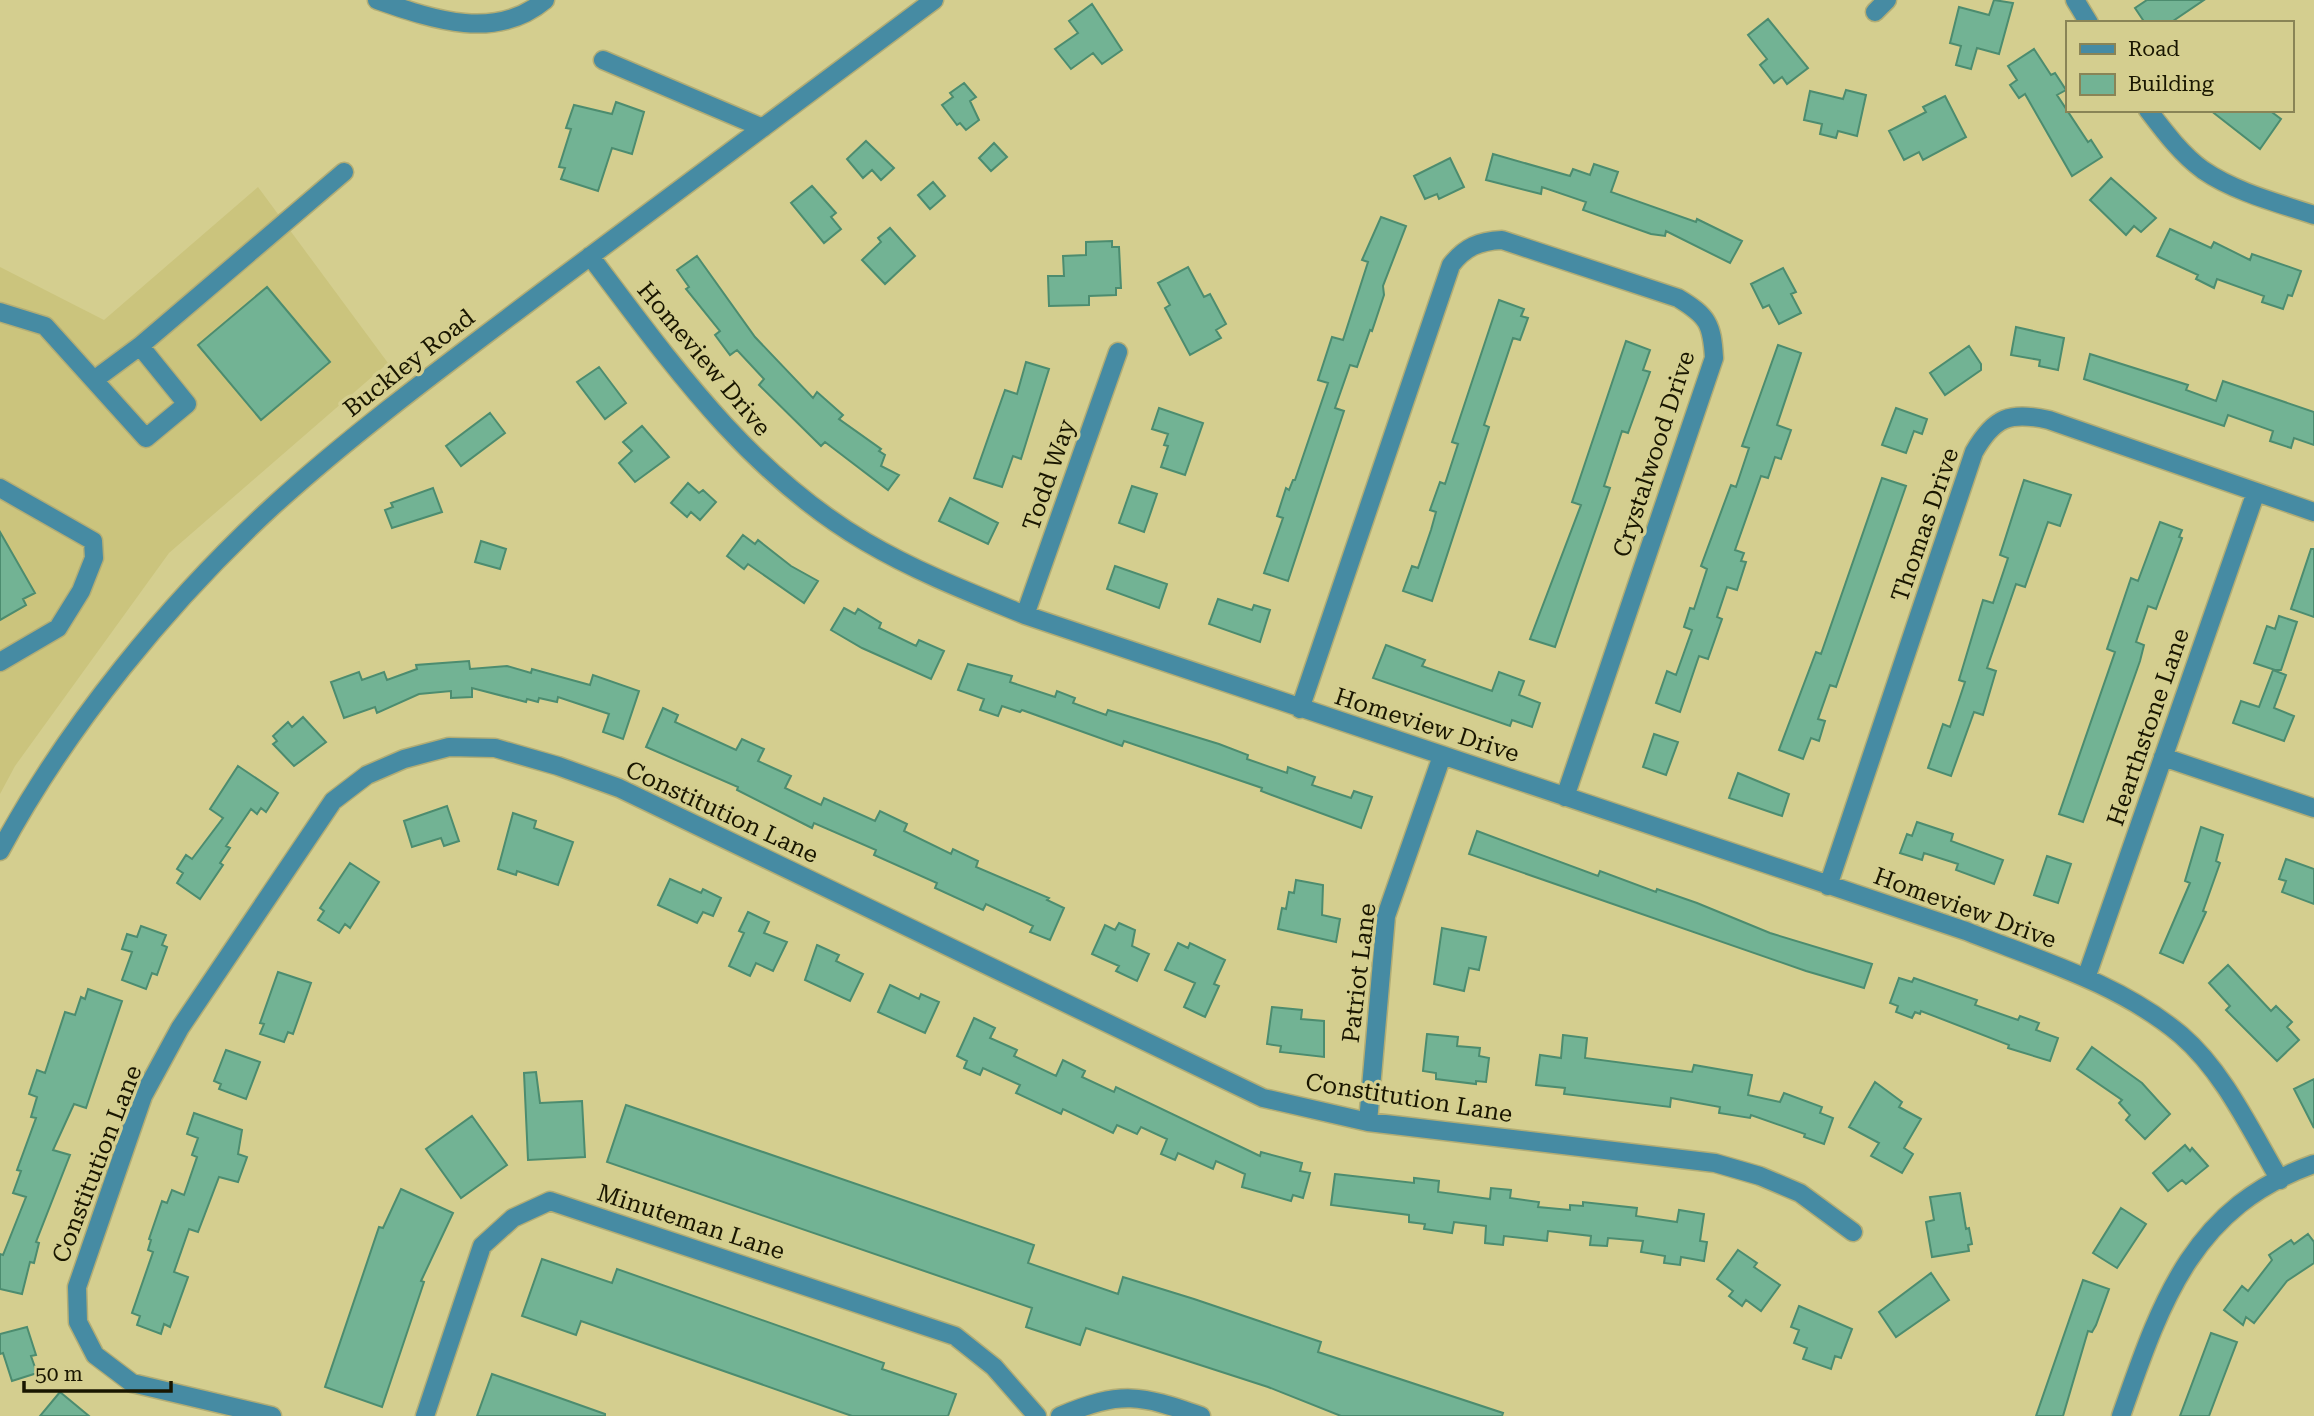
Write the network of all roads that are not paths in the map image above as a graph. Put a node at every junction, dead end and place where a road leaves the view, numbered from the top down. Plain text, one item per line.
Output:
1 (377, 0) edge
2 (545, 0) edge
3 (934, 0) edge
4 (2075, 0) edge
5 (2088, 21) edge
6 (603, 60) dead end
7 (2150, 112) edge
8 (763, 128) junction
9 (344, 172) dead end
10 (2314, 215) edge
11 (590, 256) junction
12 (0, 312) edge
13 (140, 346) junction
14 (1118, 352) dead end
15 (94, 380) junction
16 (0, 488) edge
17 (2256, 492) junction
18 (2314, 512) edge
19 (1026, 615) junction
20 (0, 662) edge
21 (1300, 709) junction
22 (1443, 756) junction
23 (2163, 757) junction
24 (1565, 797) junction
25 (2314, 808) edge
26 (6, 827) edge
27 (0, 851) edge
28 (1828, 886) junction
29 (2086, 978) junction
30 (1368, 1122) junction
31 (2314, 1164) edge
32 (2280, 1180) junction
33 (1853, 1232) dead end
34 (272, 1416) edge
35 (425, 1416) edge
36 (1037, 1416) edge
37 (1060, 1416) edge
38 (1201, 1416) edge
39 (2122, 1416) edge

1 - 2 street
3 - 8 street, Buckley Road
4 - 5 street
6 - 8 street
7 - 10 street
8 - 11 street, Buckley Road
9 - 13 street
11 - 19 street, Homeview Drive
11 - 26 street, Buckley Road
12 - 15 street
13 - 15 street
13 - 15 street
14 - 19 street, Todd Way
16 - 20 street
17 - 18 street, Thomas Drive
17 - 23 street, Hearthstone Lane
17 - 28 street, Thomas Drive
19 - 21 street, Homeview Drive
21 - 22 street, Homeview Drive
21 - 24 street, Crystalwood Drive
22 - 24 street, Homeview Drive
22 - 30 street, Patriot Lane
23 - 25 street
23 - 29 street, Hearthstone Lane
24 - 28 street, Homeview Drive
26 - 27 street, Buckley Road
28 - 29 street, Homeview Drive
29 - 32 street, Homeview Drive
30 - 33 street, Constitution Lane
30 - 34 street, Constitution Lane
31 - 32 street
32 - 39 street
35 - 36 street, Minuteman Lane
37 - 38 street

